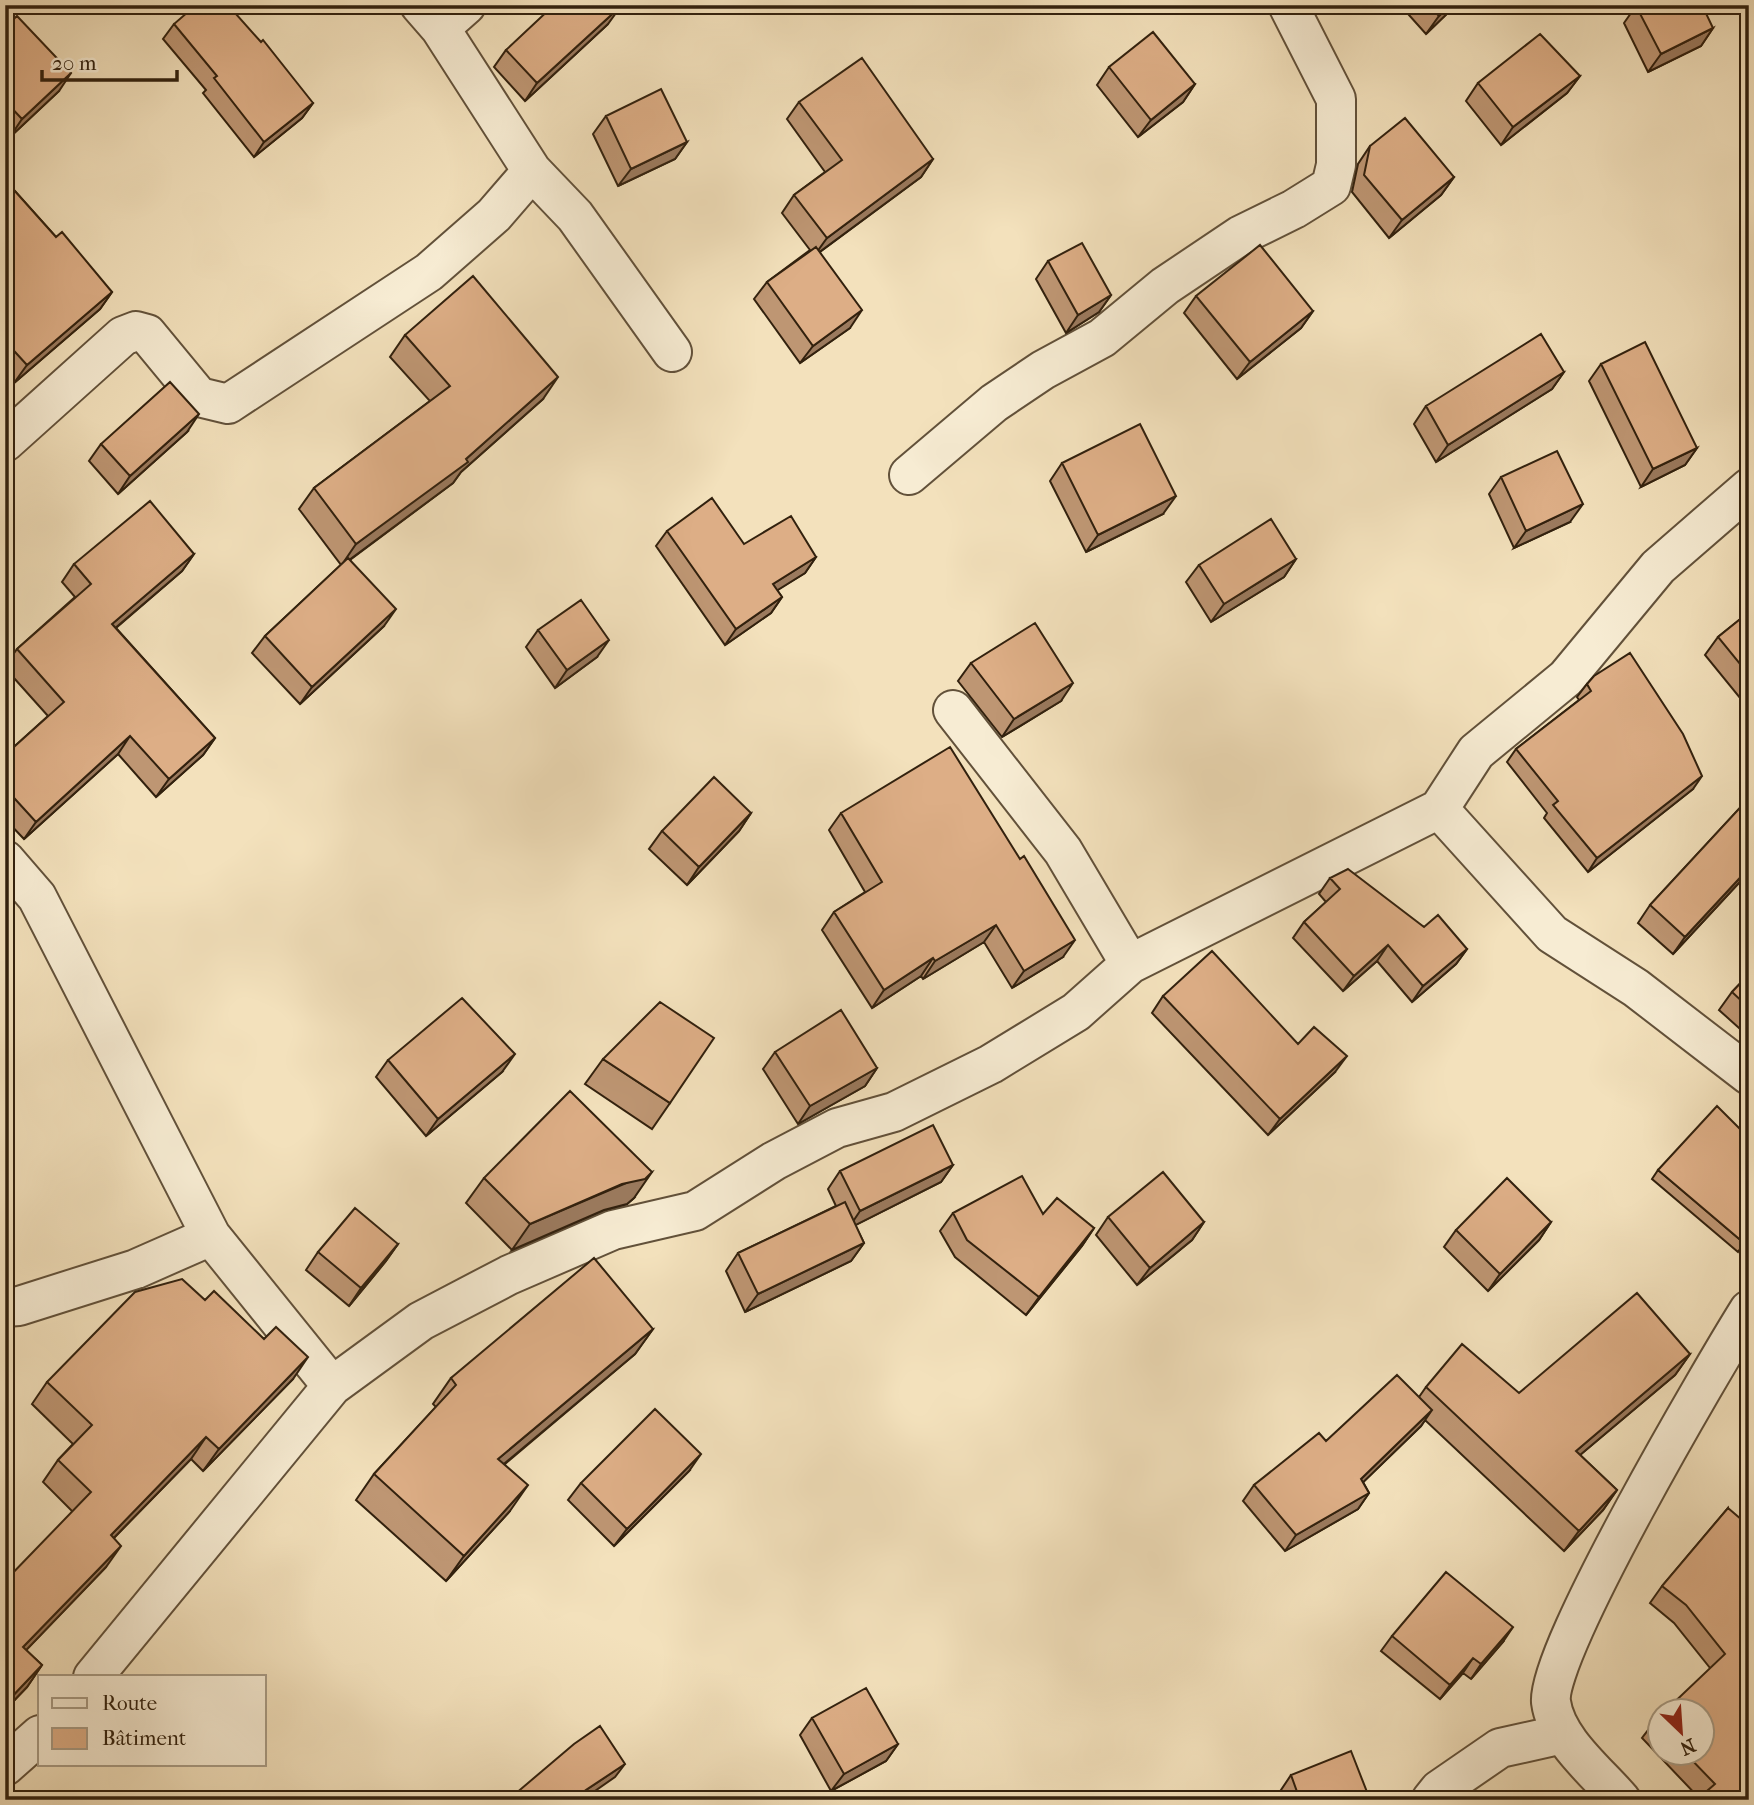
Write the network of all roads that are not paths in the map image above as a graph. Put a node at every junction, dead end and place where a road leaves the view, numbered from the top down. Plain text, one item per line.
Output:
1 (1288, 5) edge
2 (442, 13) edge
3 (532, 171) junction
4 (672, 352) dead end
5 (5, 442) edge
6 (909, 475) dead end
7 (1749, 488) edge
8 (953, 710) dead end
9 (1439, 809) junction
10 (5, 860) edge
11 (1130, 964) junction
12 (1749, 1075) edge
13 (211, 1236) junction
14 (5, 1307) edge
15 (1749, 1310) edge
16 (332, 1386) junction
17 (95, 1675) edge
18 (1563, 1734) junction
19 (38, 1737) edge
20 (5, 1766) edge
21 (1431, 1800) edge
22 (1621, 1800) edge

1 - 6 street
2 - 3 street
3 - 4 street
3 - 5 street
7 - 9 street
8 - 11 street
9 - 11 street
9 - 12 street
10 - 13 street
11 - 16 street
13 - 14 street
13 - 16 street
15 - 18 street
16 - 17 street
18 - 21 street
18 - 22 street
19 - 20 street

